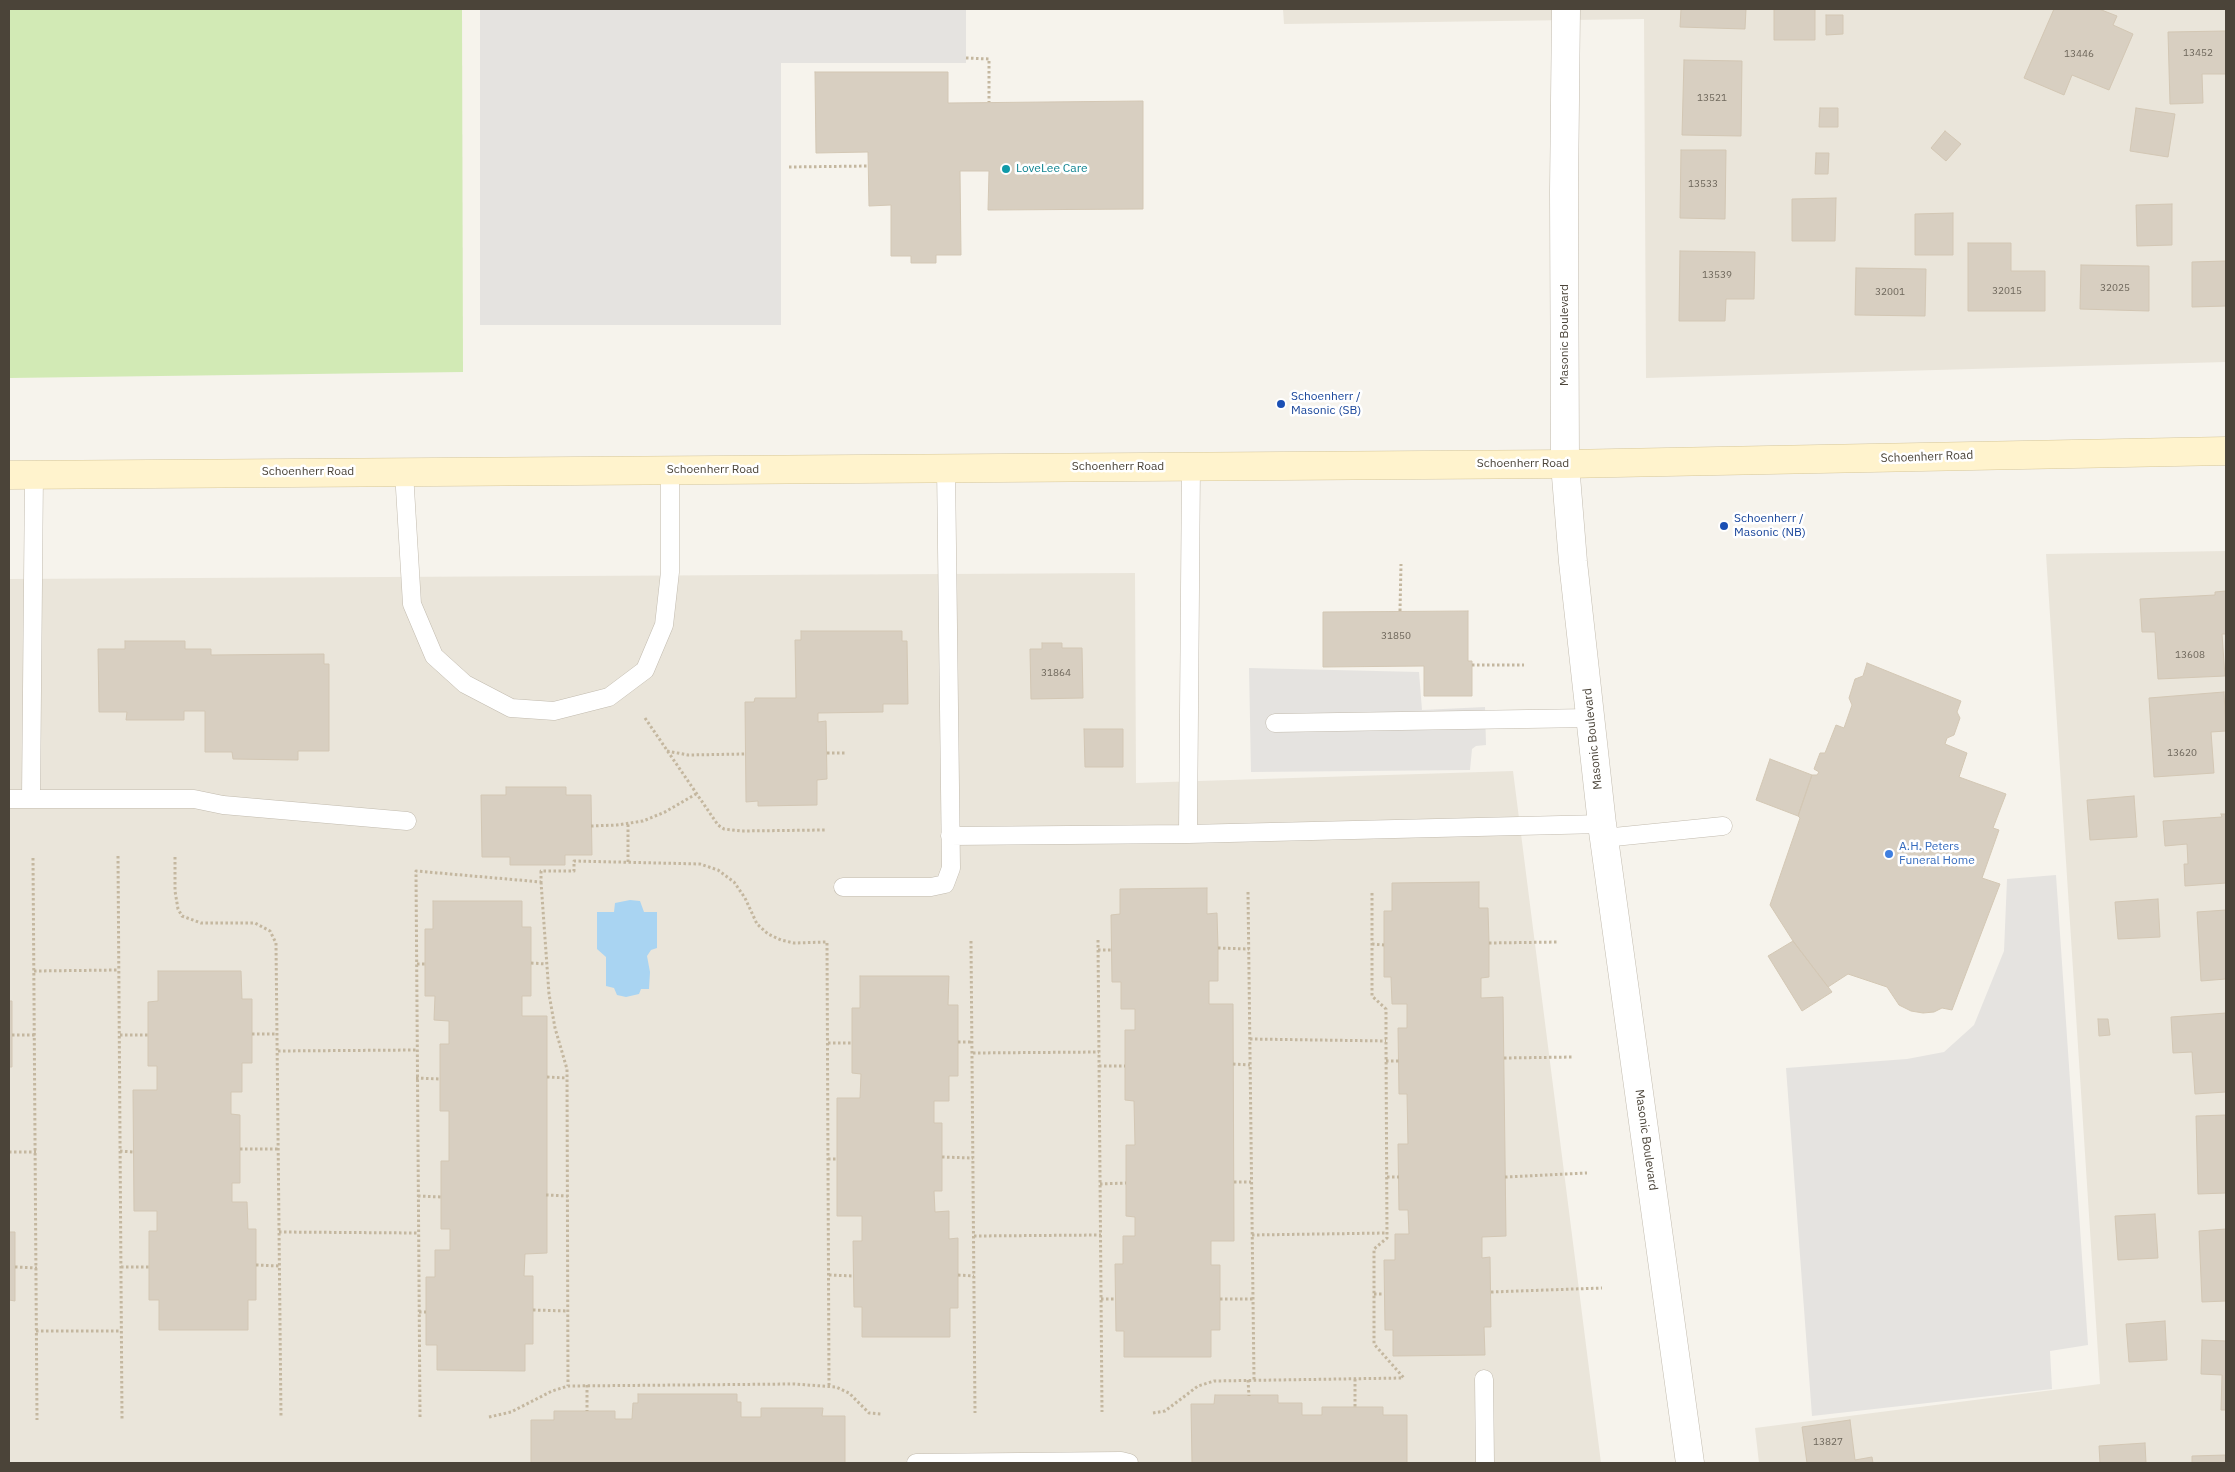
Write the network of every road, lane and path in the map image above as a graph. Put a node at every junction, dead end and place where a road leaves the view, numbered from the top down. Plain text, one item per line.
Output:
1 (1566, 9) edge
2 (966, 58) dead end
3 (989, 102) dead end
4 (869, 166) dead end
5 (789, 167) dead end
6 (2226, 451) edge
7 (1565, 464) junction
8 (1191, 466) junction
9 (946, 467) junction
10 (670, 470) junction
11 (404, 472) junction
12 (21, 474) edge
13 (1401, 564) dead end
14 (1400, 612) dead end
15 (1524, 665) dead end
16 (1472, 666) dead end
17 (645, 718) dead end
18 (1590, 718) junction
19 (1274, 722) dead end
20 (666, 751) junction
21 (847, 752) dead end
22 (826, 753) dead end
23 (745, 754) dead end
24 (696, 794) junction
25 (9, 798) edge
26 (31, 798) junction
27 (407, 821) dead end
28 (628, 824) junction
29 (592, 826) dead end
30 (1723, 826) dead end
31 (825, 830) dead end
32 (1603, 831) junction
33 (1188, 834) junction
34 (950, 836) junction
35 (118, 856) dead end
36 (175, 857) dead end
37 (33, 858) dead end
38 (628, 862) junction
39 (540, 882) junction
40 (843, 886) dead end
41 (1248, 892) dead end
42 (1372, 894) dead end
43 (1098, 940) dead end
44 (971, 941) dead end
45 (1559, 942) dead end
46 (1489, 943) dead end
47 (1372, 944) junction
48 (1384, 945) dead end
49 (1218, 948) dead end
50 (1249, 949) junction
51 (1098, 950) junction
52 (1112, 950) dead end
53 (531, 963) dead end
54 (417, 964) junction
55 (425, 964) dead end
56 (546, 964) junction
57 (119, 970) junction
58 (34, 971) junction
59 (252, 1034) dead end
60 (277, 1034) junction
61 (12, 1035) dead end
62 (35, 1035) junction
63 (120, 1035) junction
64 (148, 1035) dead end
65 (1250, 1039) junction
66 (1386, 1041) junction
67 (958, 1042) dead end
68 (973, 1042) junction
69 (828, 1043) junction
70 (852, 1043) dead end
71 (416, 1050) junction
72 (278, 1051) junction
73 (1099, 1052) junction
74 (972, 1053) junction
75 (1573, 1057) dead end
76 (1504, 1058) dead end
77 (1386, 1061) junction
78 (1399, 1061) dead end
79 (1233, 1064) dead end
80 (1250, 1065) junction
81 (1099, 1066) junction
82 (1125, 1066) dead end
83 (547, 1077) dead end
84 (416, 1078) junction
85 (567, 1078) junction
86 (440, 1079) dead end
87 (240, 1149) dead end
88 (278, 1149) junction
89 (120, 1151) junction
90 (9, 1152) edge
91 (36, 1152) junction
92 (133, 1152) dead end
93 (942, 1157) dead end
94 (828, 1158) junction
95 (973, 1158) junction
96 (837, 1159) dead end
97 (1587, 1173) dead end
98 (1387, 1177) junction
99 (1399, 1177) dead end
100 (1505, 1177) dead end
101 (1234, 1182) dead end
102 (1252, 1182) junction
103 (1126, 1183) dead end
104 (1100, 1184) junction
105 (546, 1195) dead end
106 (418, 1196) junction
107 (568, 1196) junction
108 (441, 1197) dead end
109 (279, 1232) junction
110 (418, 1233) junction
111 (1387, 1233) junction
112 (1101, 1235) junction
113 (1252, 1235) junction
114 (974, 1236) junction
115 (256, 1266) dead end
116 (279, 1266) junction
117 (15, 1267) dead end
118 (121, 1267) junction
119 (149, 1267) dead end
120 (37, 1268) junction
121 (958, 1275) dead end
122 (829, 1276) junction
123 (854, 1276) dead end
124 (974, 1276) junction
125 (1602, 1288) dead end
126 (1491, 1292) dead end
127 (1374, 1294) junction
128 (1384, 1294) dead end
129 (1101, 1299) junction
130 (1116, 1299) dead end
131 (1220, 1299) dead end
132 (1253, 1299) junction
133 (533, 1310) dead end
134 (568, 1311) junction
135 (419, 1312) junction
136 (426, 1312) dead end
137 (122, 1331) junction
138 (36, 1332) junction
139 (1355, 1378) junction
140 (1484, 1379) dead end
141 (1248, 1380) junction
142 (1254, 1380) junction
143 (829, 1385) junction
144 (568, 1386) junction
145 (587, 1386) junction
146 (1249, 1396) dead end
147 (1355, 1407) dead end
148 (587, 1411) dead end
149 (1102, 1412) dead end
150 (1153, 1413) dead end
151 (881, 1414) dead end
152 (975, 1414) dead end
153 (489, 1416) dead end
154 (420, 1417) dead end
155 (280, 1418) dead end
156 (122, 1419) dead end
157 (37, 1420) dead end
158 (916, 1463) edge
159 (1129, 1463) edge
160 (1485, 1463) edge
161 (1690, 1463) edge

1 - 7 street, Masonic Boulevard
2 - 3 path
4 - 5 path
6 - 7 main road, Schoenherr Road
7 - 8 main road, Schoenherr Road
7 - 18 street, Masonic Boulevard
8 - 9 main road, Schoenherr Road
8 - 33 lane
9 - 10 main road, Schoenherr Road
9 - 34 lane
10 - 11 main road, Schoenherr Road
10 - 11 lane
11 - 12 main road, Schoenherr Road
12 - 26 lane
13 - 14 path
15 - 16 path
17 - 20 path
18 - 19 lane
18 - 32 street, Masonic Boulevard
20 - 23 path
20 - 24 path
21 - 22 path
24 - 28 path
24 - 31 path
25 - 26 lane
26 - 27 lane
28 - 29 path
28 - 38 path
30 - 32 lane
32 - 33 lane
32 - 161 street, Masonic Boulevard
33 - 34 lane
34 - 40 lane
35 - 57 path
36 - 60 path
37 - 58 path
38 - 39 path
38 - 69 path
39 - 54 path
39 - 56 path
41 - 50 path
42 - 47 path
43 - 51 path
44 - 68 path
45 - 46 path
47 - 48 path
47 - 66 path
49 - 50 path
50 - 65 path
51 - 52 path
51 - 73 path
53 - 56 path
54 - 55 path
54 - 71 path
56 - 85 path
57 - 58 path
57 - 63 path
58 - 62 path
59 - 60 path
60 - 72 path
61 - 62 path
62 - 91 path
63 - 64 path
63 - 89 path
65 - 66 path
65 - 80 path
66 - 77 path
67 - 68 path
68 - 74 path
69 - 70 path
69 - 94 path
71 - 72 path
71 - 84 path
72 - 88 path
73 - 74 path
73 - 81 path
74 - 95 path
75 - 76 path
77 - 78 path
77 - 98 path
79 - 80 path
80 - 102 path
81 - 82 path
81 - 104 path
83 - 85 path
84 - 86 path
84 - 106 path
85 - 107 path
87 - 88 path
88 - 109 path
89 - 92 path
89 - 118 path
90 - 91 path
91 - 120 path
93 - 95 path
94 - 96 path
94 - 122 path
95 - 114 path
97 - 100 path
98 - 99 path
98 - 111 path
101 - 102 path
102 - 113 path
103 - 104 path
104 - 112 path
105 - 107 path
106 - 108 path
106 - 110 path
107 - 134 path
109 - 110 path
109 - 116 path
110 - 135 path
111 - 113 path
111 - 127 path
112 - 114 path
112 - 129 path
113 - 132 path
114 - 124 path
115 - 116 path
116 - 155 path
117 - 120 path
118 - 119 path
118 - 137 path
120 - 138 path
121 - 124 path
122 - 123 path
122 - 143 path
124 - 152 path
125 - 126 path
127 - 128 path
127 - 139 path
129 - 130 path
129 - 149 path
131 - 132 path
132 - 142 path
133 - 134 path
134 - 144 path
135 - 136 path
135 - 154 path
137 - 138 path
137 - 156 path
138 - 157 path
139 - 142 path
139 - 147 path
140 - 160 lane
141 - 142 path
141 - 146 path
141 - 150 path
143 - 145 path
143 - 151 path
144 - 145 path
144 - 153 path
145 - 148 path
158 - 159 lane

